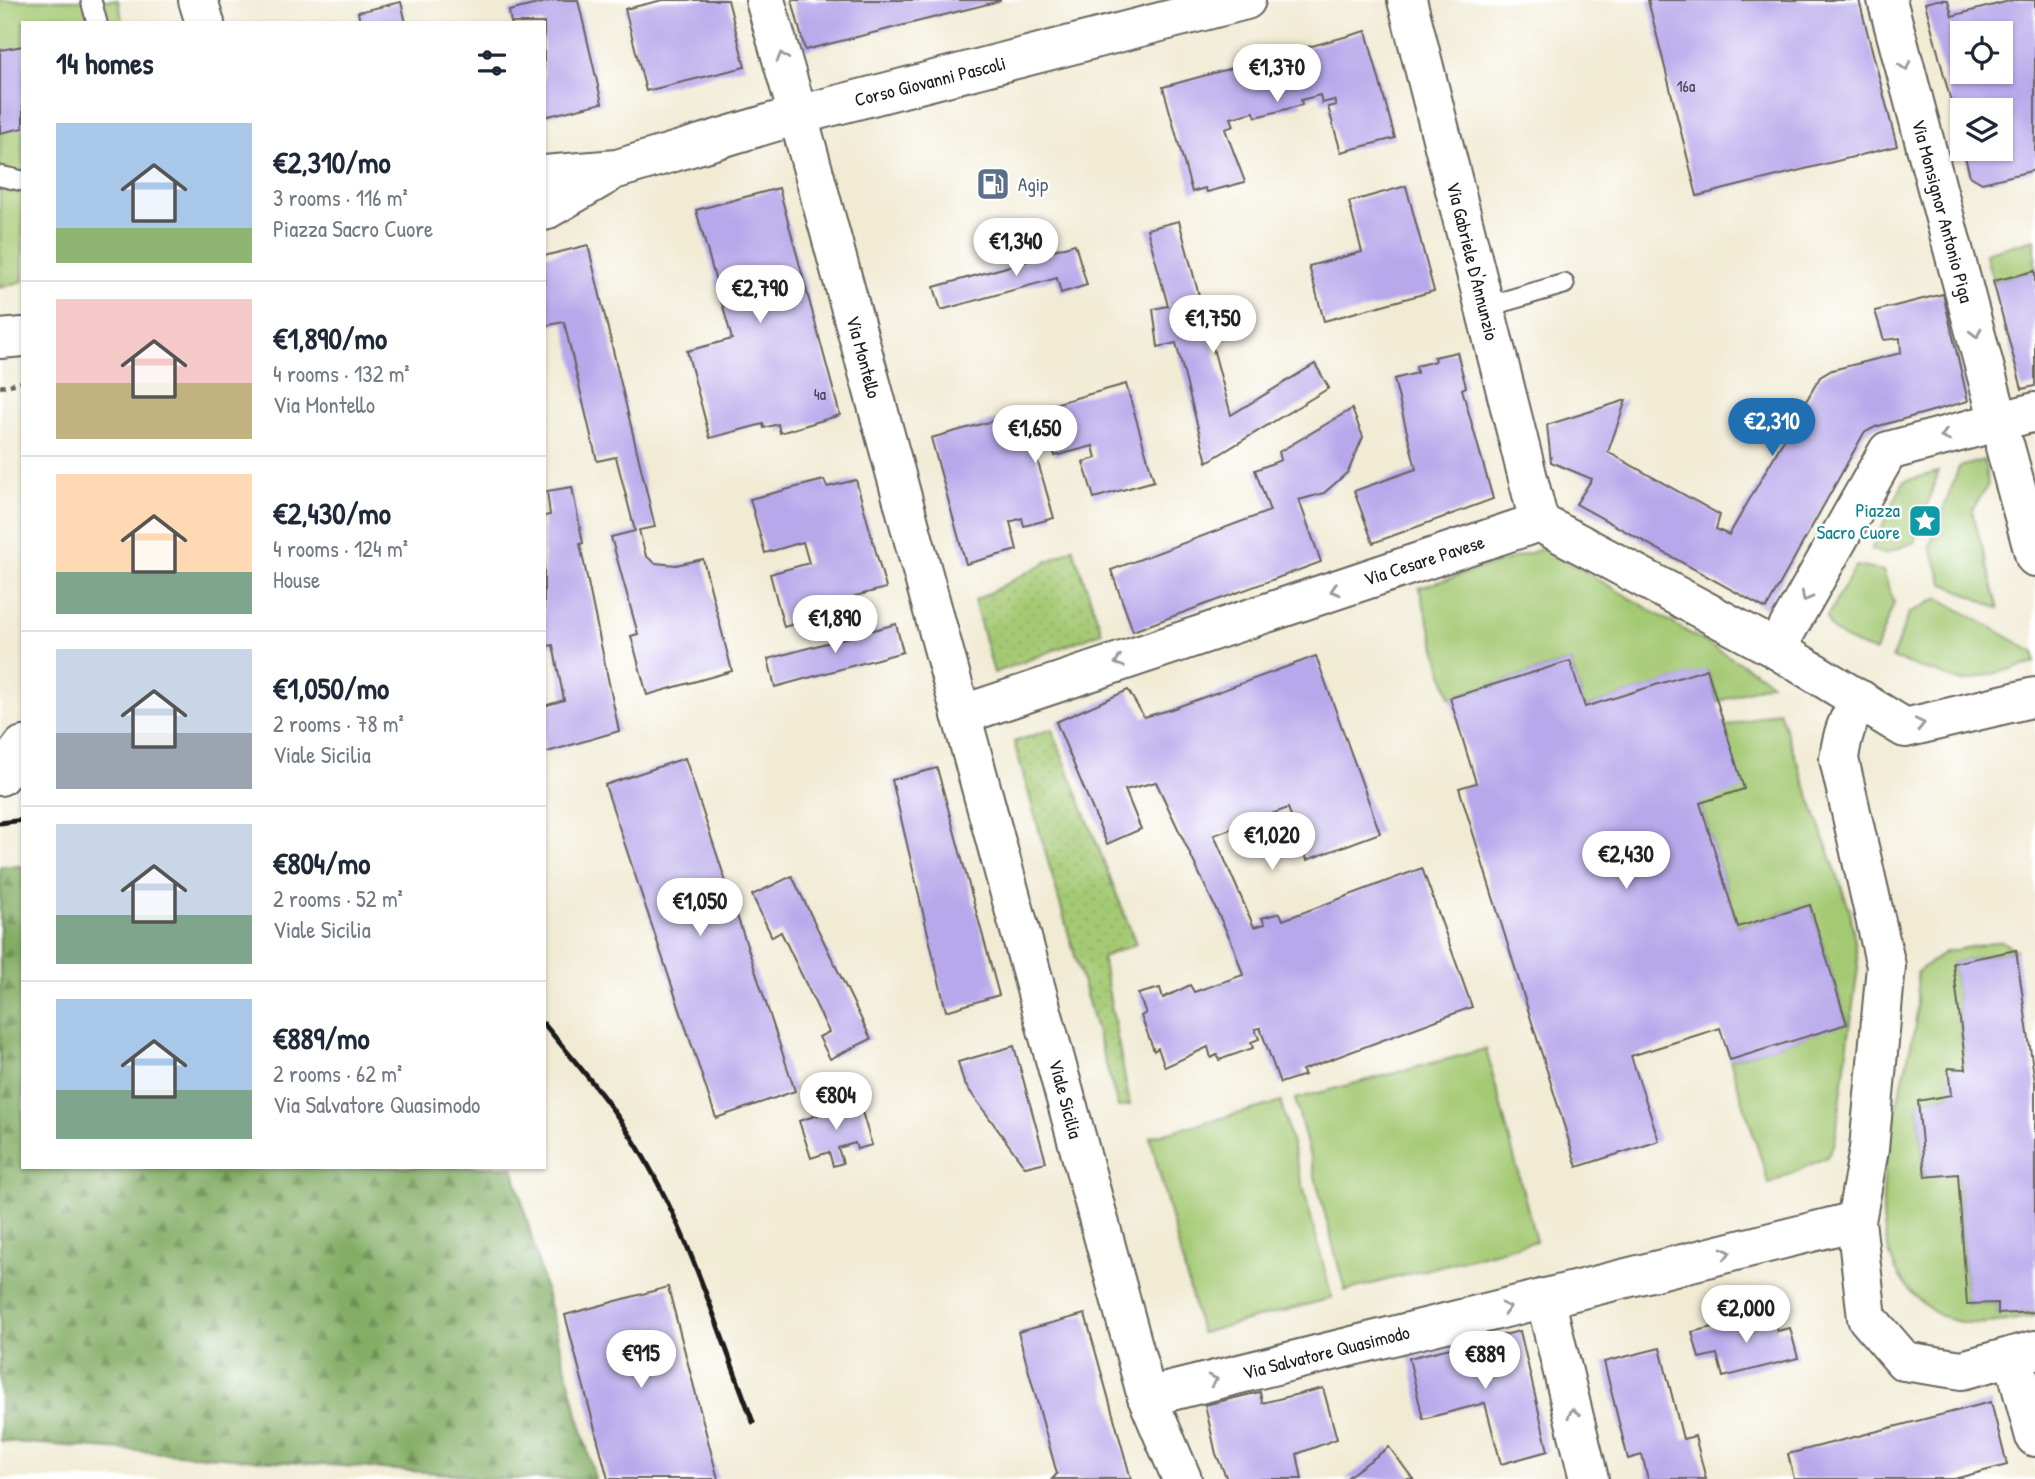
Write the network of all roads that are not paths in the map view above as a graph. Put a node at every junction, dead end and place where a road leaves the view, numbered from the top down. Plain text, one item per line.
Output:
1 (91, 0) edge
2 (765, 0) edge
3 (1246, 0) edge
4 (1407, 0) edge
5 (1887, 0) edge
6 (96, 21) edge
7 (798, 115) junction
8 (617, 169) junction
9 (546, 175) edge
10 (0, 176) edge
11 (21, 181) edge
12 (546, 210) edge
13 (1564, 284) dead end
14 (1485, 307) junction
15 (2035, 412) edge
16 (2002, 434) junction
17 (1539, 522) junction
18 (2035, 558) edge
19 (1776, 649) junction
20 (2035, 697) edge
21 (1861, 700) junction
22 (961, 715) junction
23 (21, 749) edge
24 (0, 776) edge
25 (1856, 1221) junction
26 (1545, 1298) junction
27 (2024, 1353) edge
28 (1147, 1396) junction
29 (2035, 1437) edge
30 (1182, 1479) edge
31 (1589, 1479) edge

1 - 6 lane
7 -> 2 street, Via Montello
3 - 7 street, Corso Giovanni Pascoli
4 - 14 street, Via Gabriele D'Annunzio
5 -> 16 street, Via Monsignor Antonio Piga
7 - 8 street, Corso Giovanni Pascoli
7 - 22 street, Via Montello
8 - 9 street, Corso Giovanni Pascoli
8 - 12 street, Corso Giovanni Pascoli
10 - 11 lane
13 - 14 lane
14 - 17 street, Via Gabriele D'Annunzio
15 - 16 street
16 - 18 street
16 -> 19 street
17 - 19 street
17 -> 22 street, Via Cesare Pavese
19 - 21 street
21 -> 20 street
21 - 25 street
22 - 28 street, Viale Sicilia
23 - 24 street
26 -> 25 street, Via Salvatore Quasimodo
25 - 27 street
28 -> 26 street, Via Salvatore Quasimodo
31 -> 26 street
27 - 29 street
28 - 30 street, Viale Sicilia

